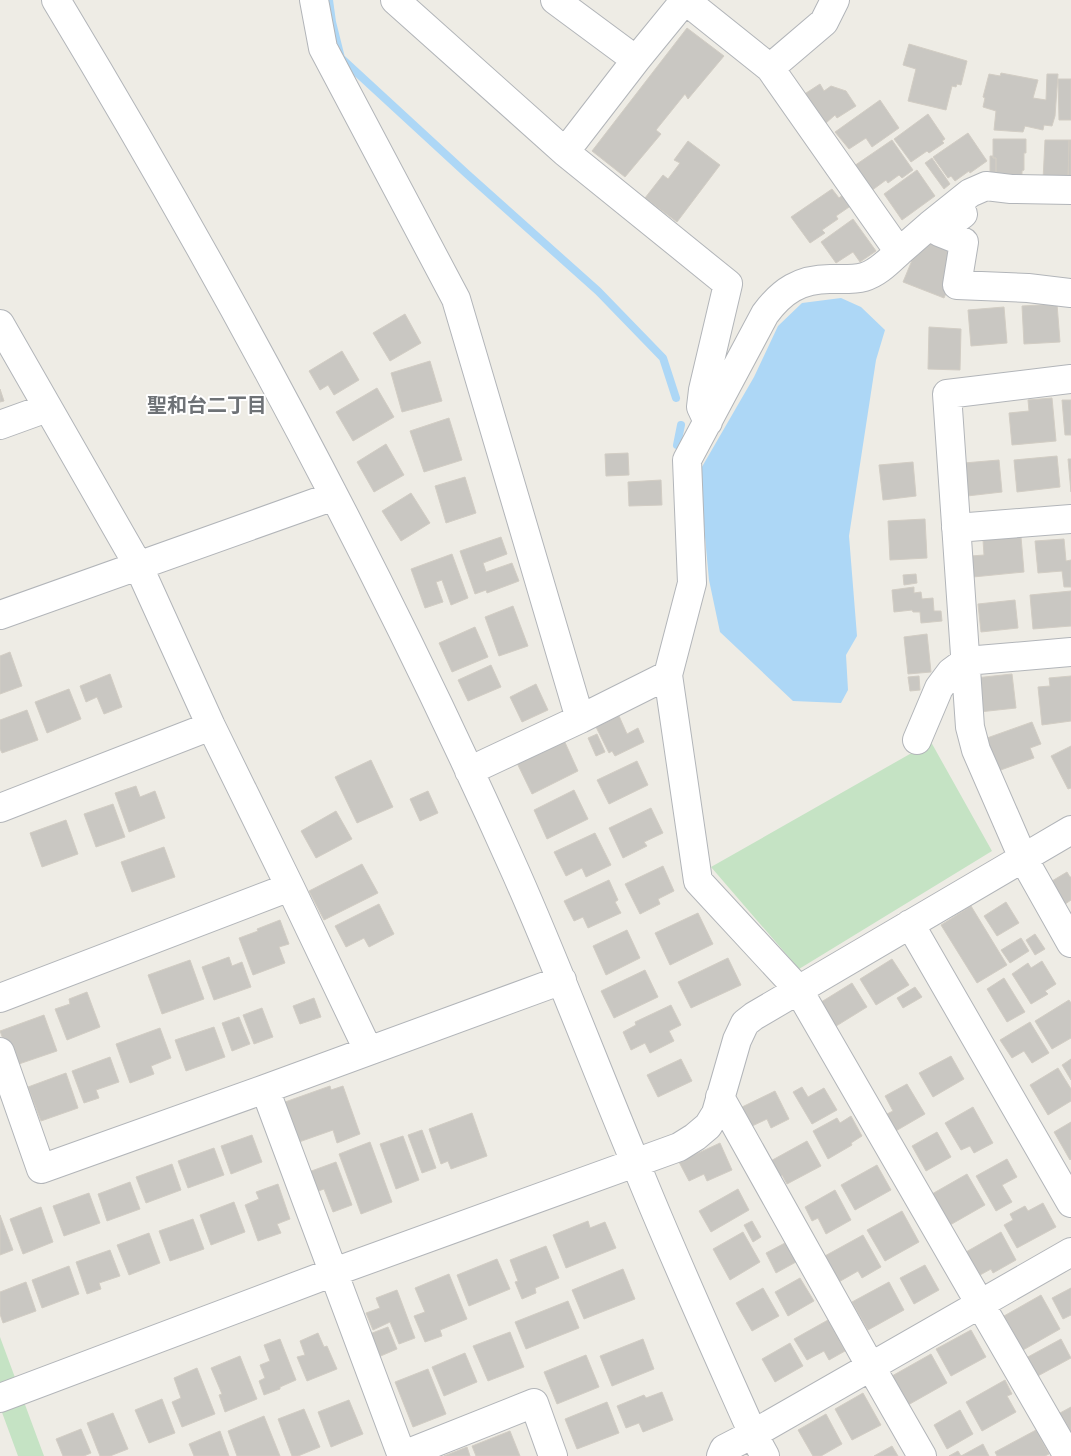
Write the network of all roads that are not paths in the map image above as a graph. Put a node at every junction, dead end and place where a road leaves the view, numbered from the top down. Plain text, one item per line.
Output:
1 (56, 0) edge
2 (314, 0) edge
3 (395, 0) edge
4 (555, 0) edge
5 (685, 0) edge
6 (835, 0) edge
7 (636, 60) junction
8 (770, 68) junction
9 (565, 152) junction
10 (1071, 190) edge
11 (1071, 203) edge
12 (899, 252) junction
13 (1071, 293) edge
14 (0, 324) edge
15 (1071, 380) edge
16 (47, 408) junction
17 (708, 422) junction
18 (0, 425) edge
19 (334, 496) junction
20 (1071, 519) edge
21 (956, 528) junction
22 (138, 565) junction
23 (0, 615) edge
24 (1071, 652) edge
25 (966, 661) junction
26 (668, 675) junction
27 (580, 719) junction
28 (211, 726) junction
29 (917, 740) dead end
30 (469, 771) junction
31 (0, 808) edge
32 (1071, 830) edge
33 (1023, 858) junction
34 (290, 887) junction
35 (910, 924) junction
36 (1071, 943) edge
37 (562, 980) junction
38 (798, 989) junction
39 (0, 998) edge
40 (368, 1050) junction
41 (0, 1052) edge
42 (265, 1089) junction
43 (720, 1096) junction
44 (635, 1163) junction
45 (1071, 1203) edge
46 (1071, 1252) edge
47 (334, 1272) junction
48 (981, 1304) junction
49 (871, 1367) junction
50 (0, 1398) edge
51 (759, 1445) edge
52 (401, 1456) edge
53 (553, 1456) edge
54 (720, 1456) edge
55 (922, 1456) edge
56 (1068, 1456) edge

1 - 19 street
2 - 27 street
3 - 9 street
4 - 7 street
5 - 7 street
5 - 8 street
6 - 8 street
7 - 9 street
8 - 12 street
9 - 17 street
10 - 12 street
11 - 13 street
12 - 17 street
14 - 16 street
15 - 21 street
16 - 18 street
16 - 22 street
17 - 26 street
19 - 22 street
19 - 30 street
20 - 21 street
21 - 25 street
22 - 23 street
22 - 28 street
24 - 25 street
25 - 29 street
25 - 33 street
26 - 27 street
26 - 38 street
27 - 30 street
28 - 31 street
28 - 34 street
30 - 37 street
32 - 33 street
33 - 35 street
33 - 36 street
34 - 39 street
34 - 40 street
35 - 38 street
35 - 45 street
37 - 40 street
37 - 44 street
38 - 43 street
38 - 48 street
40 - 42 street
41 - 42 street
42 - 47 street
43 - 44 street
43 - 49 street
44 - 47 street
44 - 51 street
46 - 48 street
47 - 50 street
47 - 52 street
48 - 49 street
48 - 56 street
49 - 51 street
49 - 55 street
51 - 54 street
52 - 53 street

